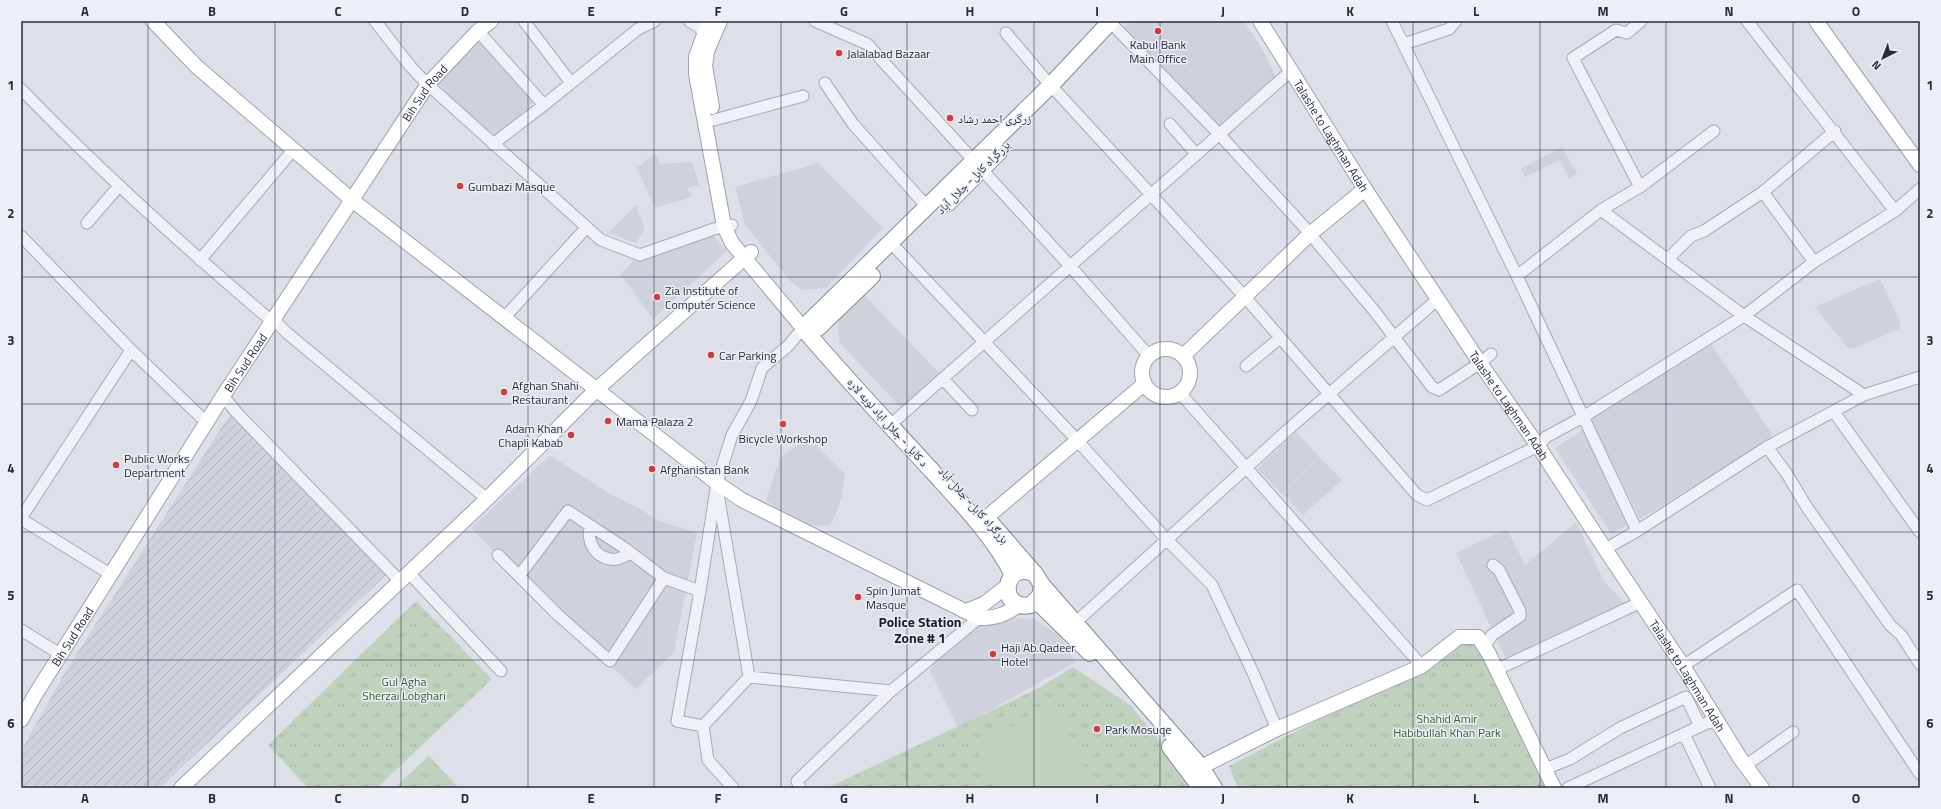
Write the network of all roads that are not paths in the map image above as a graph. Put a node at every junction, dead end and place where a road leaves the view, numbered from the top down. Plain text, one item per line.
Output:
1 (153, 21) edge
2 (375, 21) edge
3 (491, 21) edge
4 (524, 21) edge
5 (655, 21) edge
6 (689, 21) edge
7 (709, 21) edge
8 (720, 21) edge
9 (815, 21) edge
10 (830, 21) edge
11 (1260, 21) edge
12 (1392, 21) edge
13 (1456, 21) edge
14 (1641, 21) edge
15 (1747, 21) edge
16 (1816, 21) edge
17 (1115, 23) edge
18 (635, 25) edge
19 (478, 31) junction
20 (1006, 33) dead end
21 (704, 34) junction
22 (867, 44) junction
23 (1404, 44) junction
24 (1292, 70) junction
25 (571, 83) junction
26 (825, 83) dead end
27 (428, 84) junction
28 (1054, 88) junction
29 (21, 89) edge
30 (803, 96) dead end
31 (544, 105) junction
32 (714, 120) junction
33 (1170, 124) dead end
34 (1714, 131) dead end
35 (1835, 131) junction
36 (1219, 134) junction
37 (493, 144) junction
38 (294, 149) junction
39 (1196, 154) junction
40 (1920, 165) edge
41 (978, 166) junction
42 (120, 186) junction
43 (1640, 187) junction
44 (1364, 189) junction
45 (1920, 189) edge
46 (1764, 192) junction
47 (1152, 194) junction
48 (352, 200) junction
49 (931, 204) junction
50 (1601, 210) junction
51 (1895, 210) junction
52 (86, 224) dead end
53 (728, 225) junction
54 (587, 227) junction
55 (1310, 234) junction
56 (21, 236) edge
57 (894, 247) junction
58 (748, 255) junction
59 (200, 260) junction
60 (1668, 260) junction
61 (1814, 262) junction
62 (1070, 266) junction
63 (1517, 276) junction
64 (1245, 297) junction
65 (1438, 299) junction
66 (1744, 316) junction
67 (504, 318) junction
68 (273, 319) junction
69 (810, 328) junction
70 (1280, 338) junction
71 (1394, 338) junction
72 (984, 341) junction
73 (131, 350) junction
74 (1149, 356) junction
75 (1183, 356) junction
76 (1485, 359) junction
77 (1246, 366) dead end
78 (1920, 377) edge
79 (942, 379) junction
80 (1144, 384) junction
81 (597, 389) junction
82 (1180, 393) junction
83 (1328, 394) junction
84 (1864, 395) junction
85 (222, 396) junction
86 (972, 410) dead end
87 (1834, 412) junction
88 (1583, 417) junction
89 (897, 419) junction
90 (206, 422) junction
91 (1077, 441) junction
92 (1538, 446) junction
93 (1767, 447) junction
94 (1247, 467) junction
95 (716, 483) junction
96 (487, 499) junction
97 (986, 518) junction
98 (21, 519) edge
99 (590, 526) junction
100 (1637, 531) junction
101 (1920, 532) edge
102 (1166, 539) junction
103 (1604, 549) junction
104 (631, 553) junction
105 (498, 555) dead end
106 (1493, 565) dead end
107 (110, 574) junction
108 (519, 576) junction
109 (404, 577) junction
110 (664, 578) junction
111 (1039, 579) junction
112 (1010, 580) junction
113 (700, 591) junction
114 (1037, 601) junction
115 (1641, 602) junction
116 (1019, 605) junction
117 (966, 611) junction
118 (979, 618) junction
119 (1076, 622) junction
120 (21, 630) edge
121 (1478, 637) junction
122 (60, 654) junction
123 (1920, 664) edge
124 (1422, 666) junction
125 (1683, 666) junction
126 (1496, 670) junction
127 (501, 671) dead end
128 (749, 677) junction
129 (891, 691) junction
130 (21, 720) edge
131 (1720, 725) junction
132 (703, 726) junction
133 (1279, 728) junction
134 (1792, 732) dead end
135 (1684, 734) junction
136 (1745, 766) junction
137 (1201, 767) junction
138 (1545, 769) junction
139 (1920, 774) edge
140 (795, 786) edge
141 (181, 788) edge
142 (733, 788) edge
143 (1200, 788) edge
144 (1214, 788) edge
145 (1554, 788) edge
146 (1568, 788) edge
147 (1710, 788) edge
148 (1762, 788) edge

1 - 38 main road
2 - 27 street
3 - 19 main road, Bih Sud Road
4 - 25 street
5 - 18 street
6 - 21 street
7 - 21 main road
8 - 32 main road
9 - 22 street
10 - 22 street
11 - 24 main road, Talashe to Laghman Adah
12 - 23 street
13 - 23 street
14 - 43 street
15 - 35 street
16 - 40 main road
17 - 28 highway, بزرگراه کابل- جلال آباد
17 - 36 street
18 - 25 street
19 - 27 main road, Bih Sud Road
19 - 31 street
20 - 28 street
21 - 53 main road
22 - 41 street
23 - 63 street
24 - 36 street
24 - 44 main road, Talashe to Laghman Adah
25 - 31 street
26 - 49 street
27 - 37 street
27 - 48 main road, Bih Sud Road
28 - 41 highway, بزرگراه کابل- جلال آباد
28 - 47 street
29 - 42 street
30 - 32 street
31 - 37 street
32 - 53 main road
33 - 39 street
34 - 43 street
35 - 46 street
35 - 51 street
36 - 39 street
36 - 55 street
37 - 54 street
38 - 48 main road
38 - 59 street
39 - 47 street
41 - 49 highway, بزرگراه کابل- جلال آباد
41 - 57 highway, بزرگراه کابل- جلال آباد
41 - 62 street
42 - 52 street
42 - 59 street
43 - 50 street
44 - 55 main road
44 - 65 main road, Talashe to Laghman Adah
45 - 51 street
46 - 60 street
46 - 61 street
47 - 62 street
47 - 64 street
48 - 67 main road
48 - 68 main road, Bih Sud Road
49 - 57 highway, بزرگراه کابل- جلال آباد
50 - 60 street
50 - 63 street
51 - 61 street
53 - 54 street
53 - 58 main road
54 - 67 street
55 - 64 main road
55 - 71 street
56 - 73 street
57 - 69 highway, بزرگراه کابل- جلال آباد
57 - 72 street
58 - 69 main road
58 - 81 main road
59 - 68 street
60 - 66 street
61 - 66 street
62 - 72 street
62 - 74 street
63 - 88 street
64 - 70 street
64 - 75 main road
65 - 71 street
65 - 76 main road, Talashe to Laghman Adah
66 - 84 street
66 - 88 street
67 - 81 main road
68 - 85 main road, Bih Sud Road
68 - 96 street
69 - 89 highway, بزرگراه کابل- جلال آباد
69 - 95 street
69 - 112 highway, د کابل - جلال اباد لویه لاره
70 - 77 street
70 - 83 street
71 - 76 street
71 - 83 street
72 - 79 street
72 - 91 street
73 - 90 street
73 - 98 street
74 - 75 main road
74 - 80 main road
75 - 82 main road
76 - 92 main road, Talashe to Laghman Adah
78 - 84 street
79 - 86 street
79 - 89 street
80 - 82 main road
80 - 91 main road
81 - 95 main road
81 - 96 main road
82 - 94 street
83 - 92 street
83 - 94 street
84 - 87 street
85 - 90 main road, Bih Sud Road
85 - 109 street
87 - 93 street
87 - 101 street
88 - 92 street
88 - 100 street
89 - 97 highway, بزرگراه کابل- جلال آباد
90 - 107 main road, Bih Sud Road
91 - 97 main road
91 - 102 street
92 - 103 main road, Talashe to Laghman Adah
93 - 100 street
93 - 123 street
94 - 102 street
94 - 124 street
95 - 113 street
95 - 117 main road
95 - 128 street
96 - 109 main road
97 - 111 highway, بزرگراه کابل- جلال آباد
98 - 107 street
99 - 104 street
99 - 104 street
99 - 108 street
100 - 103 street
102 - 119 street
102 - 133 street
103 - 115 main road, Talashe to Laghman Adah
104 - 110 street
105 - 108 street
106 - 121 street
107 - 122 main road, Bih Sud Road
108 - 110 street
109 - 127 street
109 - 141 main road
110 - 113 street
111 - 112 highway
111 - 114 highway
111 - 119 highway, بزرگراه کابل- جلال آباد
112 - 116 highway
112 - 117 main road
113 - 132 street
114 - 116 highway
114 - 143 highway
115 - 125 main road, Talashe to Laghman Adah
115 - 126 street
116 - 118 main road
117 - 118 main road
118 - 129 street
119 - 137 highway, بزرگراه کابل- جلال آباد
120 - 122 street
121 - 124 main road
121 - 126 main road
122 - 130 main road, Bih Sud Road
124 - 133 main road
125 - 131 main road, Talashe to Laghman Adah
125 - 139 street
126 - 138 main road
128 - 129 street
128 - 132 street
129 - 140 street
131 - 135 street
131 - 136 main road, Talashe to Laghman Adah
132 - 142 street
133 - 137 main road
134 - 136 street
135 - 138 street
135 - 146 street
135 - 147 street
136 - 148 main road, Talashe to Laghman Adah
137 - 144 highway, بزرگراه کابل- جلال آباد
138 - 145 main road

